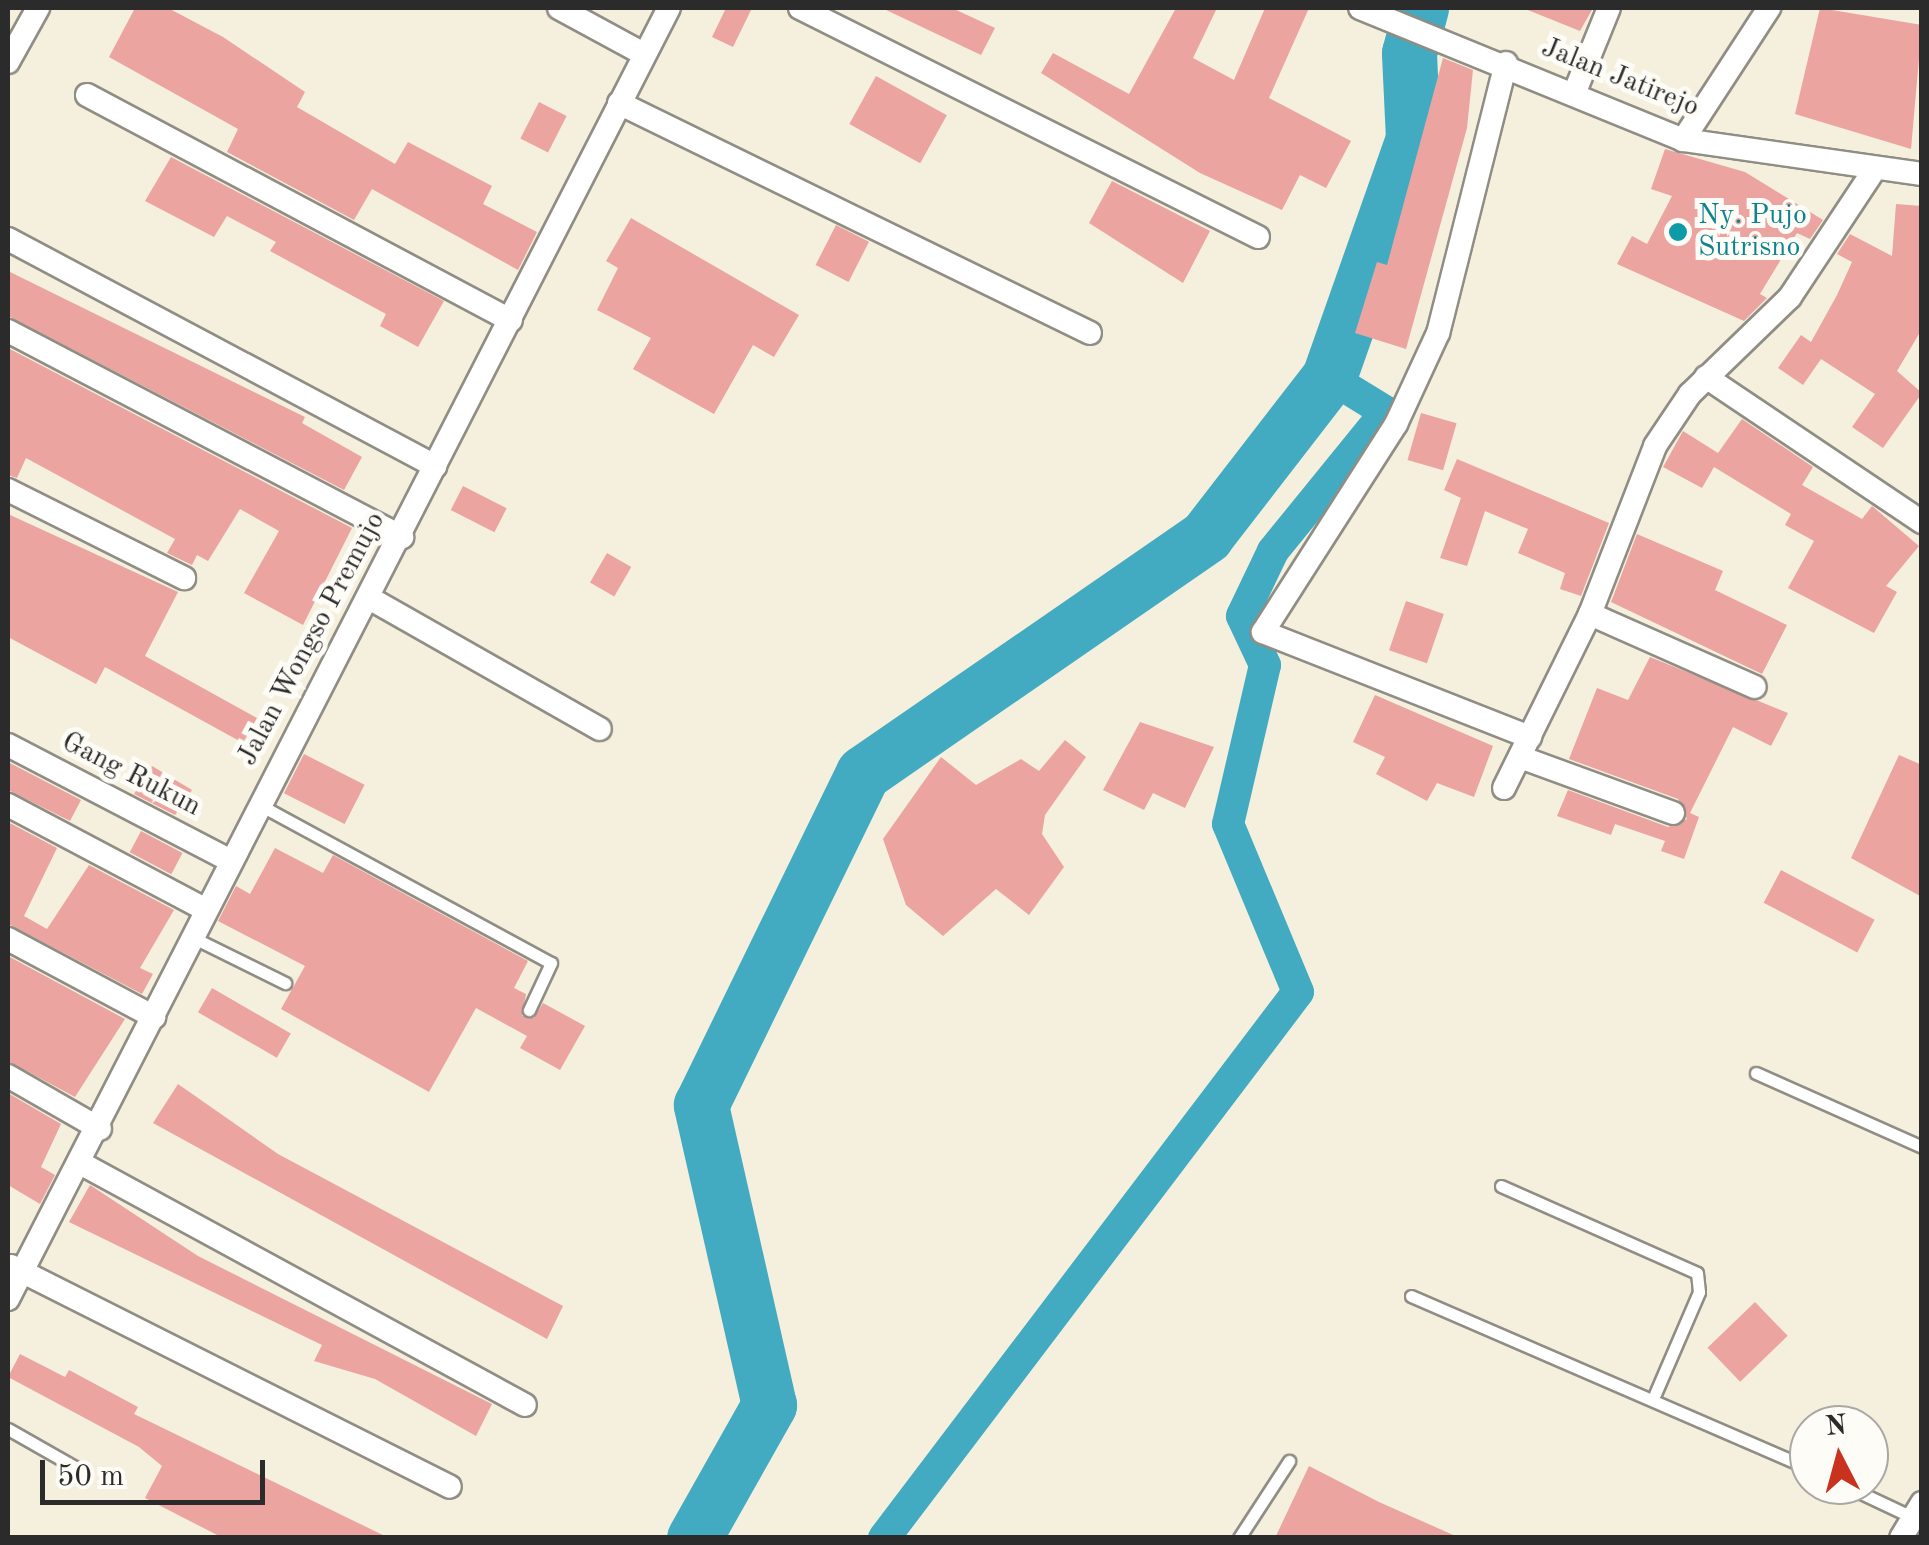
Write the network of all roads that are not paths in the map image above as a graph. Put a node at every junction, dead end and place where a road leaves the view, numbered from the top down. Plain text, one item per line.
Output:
1 (38, 8) edge
2 (559, 8) edge
3 (669, 8) edge
4 (800, 8) edge
5 (1609, 8) edge
6 (1768, 8) edge
7 (1370, 12) edge
8 (642, 53) junction
9 (8, 62) edge
10 (1506, 62) junction
11 (86, 94) dead end
12 (1574, 94) junction
13 (618, 104) junction
14 (1683, 140) junction
15 (1872, 173) junction
16 (1922, 174) edge
17 (1258, 237) dead end
18 (8, 240) edge
19 (512, 320) junction
20 (8, 331) edge
21 (1090, 333) dead end
22 (1706, 378) junction
23 (435, 466) junction
24 (8, 490) edge
25 (1922, 522) edge
26 (402, 537) junction
27 (184, 578) dead end
28 (371, 598) junction
29 (1590, 614) junction
30 (1755, 687) dead end
31 (600, 729) dead end
32 (8, 745) edge
33 (1525, 747) junction
34 (1504, 788) dead end
35 (258, 804) junction
36 (8, 805) edge
37 (1672, 812) dead end
38 (227, 859) junction
39 (201, 907) junction
40 (188, 936) junction
41 (8, 939) edge
42 (285, 983) dead end
43 (529, 1010) dead end
44 (154, 1016) junction
45 (1756, 1073) dead end
46 (8, 1076) edge
47 (100, 1130) junction
48 (1922, 1147) edge
49 (82, 1164) junction
50 (1501, 1186) dead end
51 (14, 1268) edge
52 (1411, 1296) dead end
53 (8, 1298) edge
54 (1654, 1394) junction
55 (526, 1405) dead end
56 (8, 1428) edge
57 (1789, 1458) edge
58 (1289, 1460) dead end
59 (82, 1471) dead end
60 (450, 1488) dead end
61 (1884, 1505) edge
62 (1912, 1519) edge
63 (1239, 1538) edge

1 - 9 street
2 - 8 street
3 - 8 street, Jalan Wongso Premujo
4 - 17 street
5 - 12 street
6 - 14 street
7 - 10 street, Jalan Jatirejo
8 - 13 street, Jalan Wongso Premujo
10 - 12 street, Jalan Jatirejo
10 - 33 street
11 - 19 street
12 - 14 street, Jalan Jatirejo
13 - 19 street, Jalan Wongso Premujo
13 - 21 street
14 - 15 street, Jalan Jatirejo
15 - 16 street, Jalan Jatirejo
15 - 22 street
18 - 23 street
19 - 23 street, Jalan Wongso Premujo
20 - 26 street
22 - 25 street
22 - 29 street
23 - 26 street, Jalan Wongso Premujo
24 - 27 street
26 - 28 street, Jalan Wongso Premujo
28 - 31 street
28 - 35 street, Jalan Wongso Premujo
29 - 30 street
29 - 33 street
32 - 38 street, Gang Rukun
33 - 34 street
33 - 37 street
35 - 38 street, Jalan Wongso Premujo
35 - 43 lane
36 - 39 street
38 - 39 street, Jalan Wongso Premujo
39 - 40 street, Jalan Wongso Premujo
40 - 42 lane
40 - 44 street, Jalan Wongso Premujo
41 - 44 street
44 - 47 street, Jalan Wongso Premujo
45 - 48 lane
46 - 47 street
47 - 49 street, Jalan Wongso Premujo
49 - 51 street, Jalan Wongso Premujo
49 - 55 street
50 - 54 lane
51 - 53 street, Jalan Wongso Premujo
51 - 60 street
52 - 54 lane
54 - 57 lane
56 - 59 lane
58 - 63 lane
61 - 62 lane

